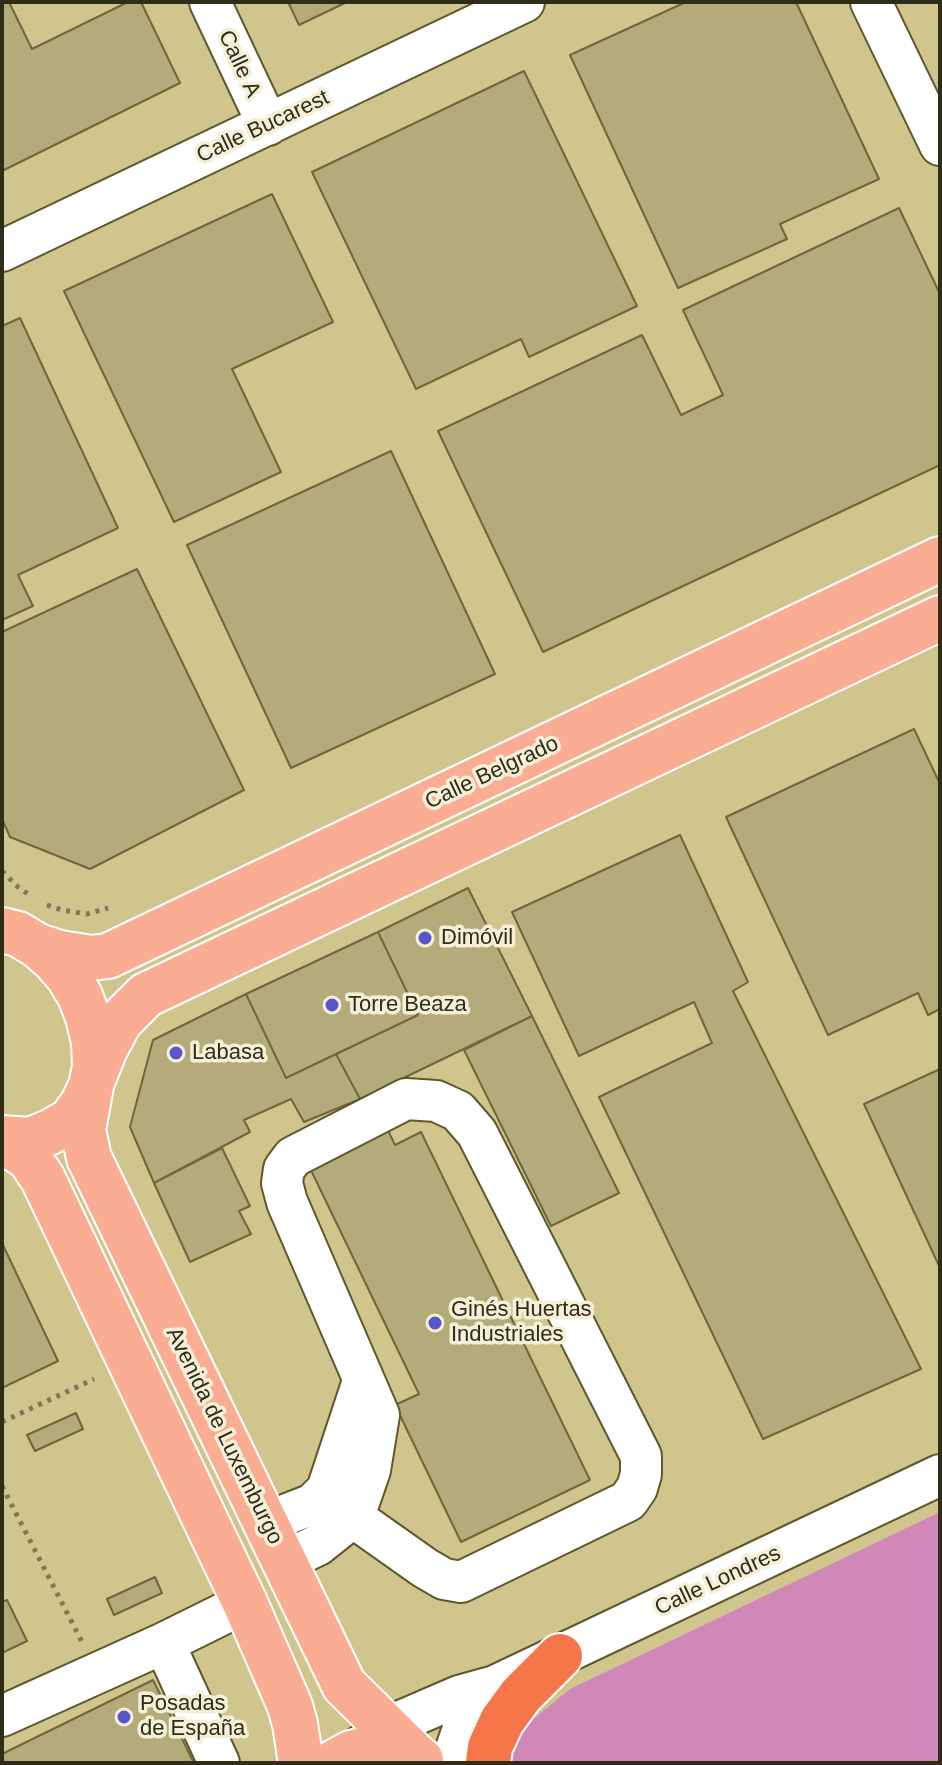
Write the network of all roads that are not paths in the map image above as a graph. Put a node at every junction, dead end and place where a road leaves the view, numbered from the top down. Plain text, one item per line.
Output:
1 (210, 2) edge
2 (524, 2) edge
3 (871, 2) edge
4 (268, 125) junction
5 (940, 145) edge
6 (2, 251) edge
7 (940, 559) edge
8 (940, 618) edge
9 (15, 934) edge
10 (92, 1082) junction
11 (2, 1140) edge
12 (363, 1381) junction
13 (940, 1475) edge
14 (313, 1504) junction
15 (350, 1515) junction
16 (267, 1522) junction
17 (285, 1561) junction
18 (245, 1603) junction
19 (164, 1643) junction
20 (560, 1656) junction
21 (495, 1686) junction
22 (2, 1716) edge
23 (389, 1728) junction
24 (342, 1758) edge
25 (433, 1762) edge
26 (219, 1763) edge
27 (301, 1763) edge
28 (488, 1763) edge

1 - 4 street, Calle A
2 - 4 street, Calle Bucarest
3 - 5 street
4 - 6 street, Calle Bucarest
7 - 9 main road, Calle Belgrado
8 - 10 main road
9 - 10 main road
10 - 11 main road
10 - 16 main road, Avenida de Luxemburgo
11 - 18 main road
12 - 14 street
12 - 15 street
12 - 15 street
13 - 20 street, Calle Londres
14 - 15 street
14 - 16 street
15 - 17 street
16 - 17 main road, Avenida de Luxemburgo
17 - 23 main road, Avenida de Luxemburgo
18 - 19 street
18 - 27 main road
19 - 22 street
19 - 26 street
20 - 21 street, Calle Londres
20 - 28 highway
21 - 23 street
21 - 25 street
23 - 24 street
23 - 25 main road, Avenida de Luxemburgo
24 - 25 main road

